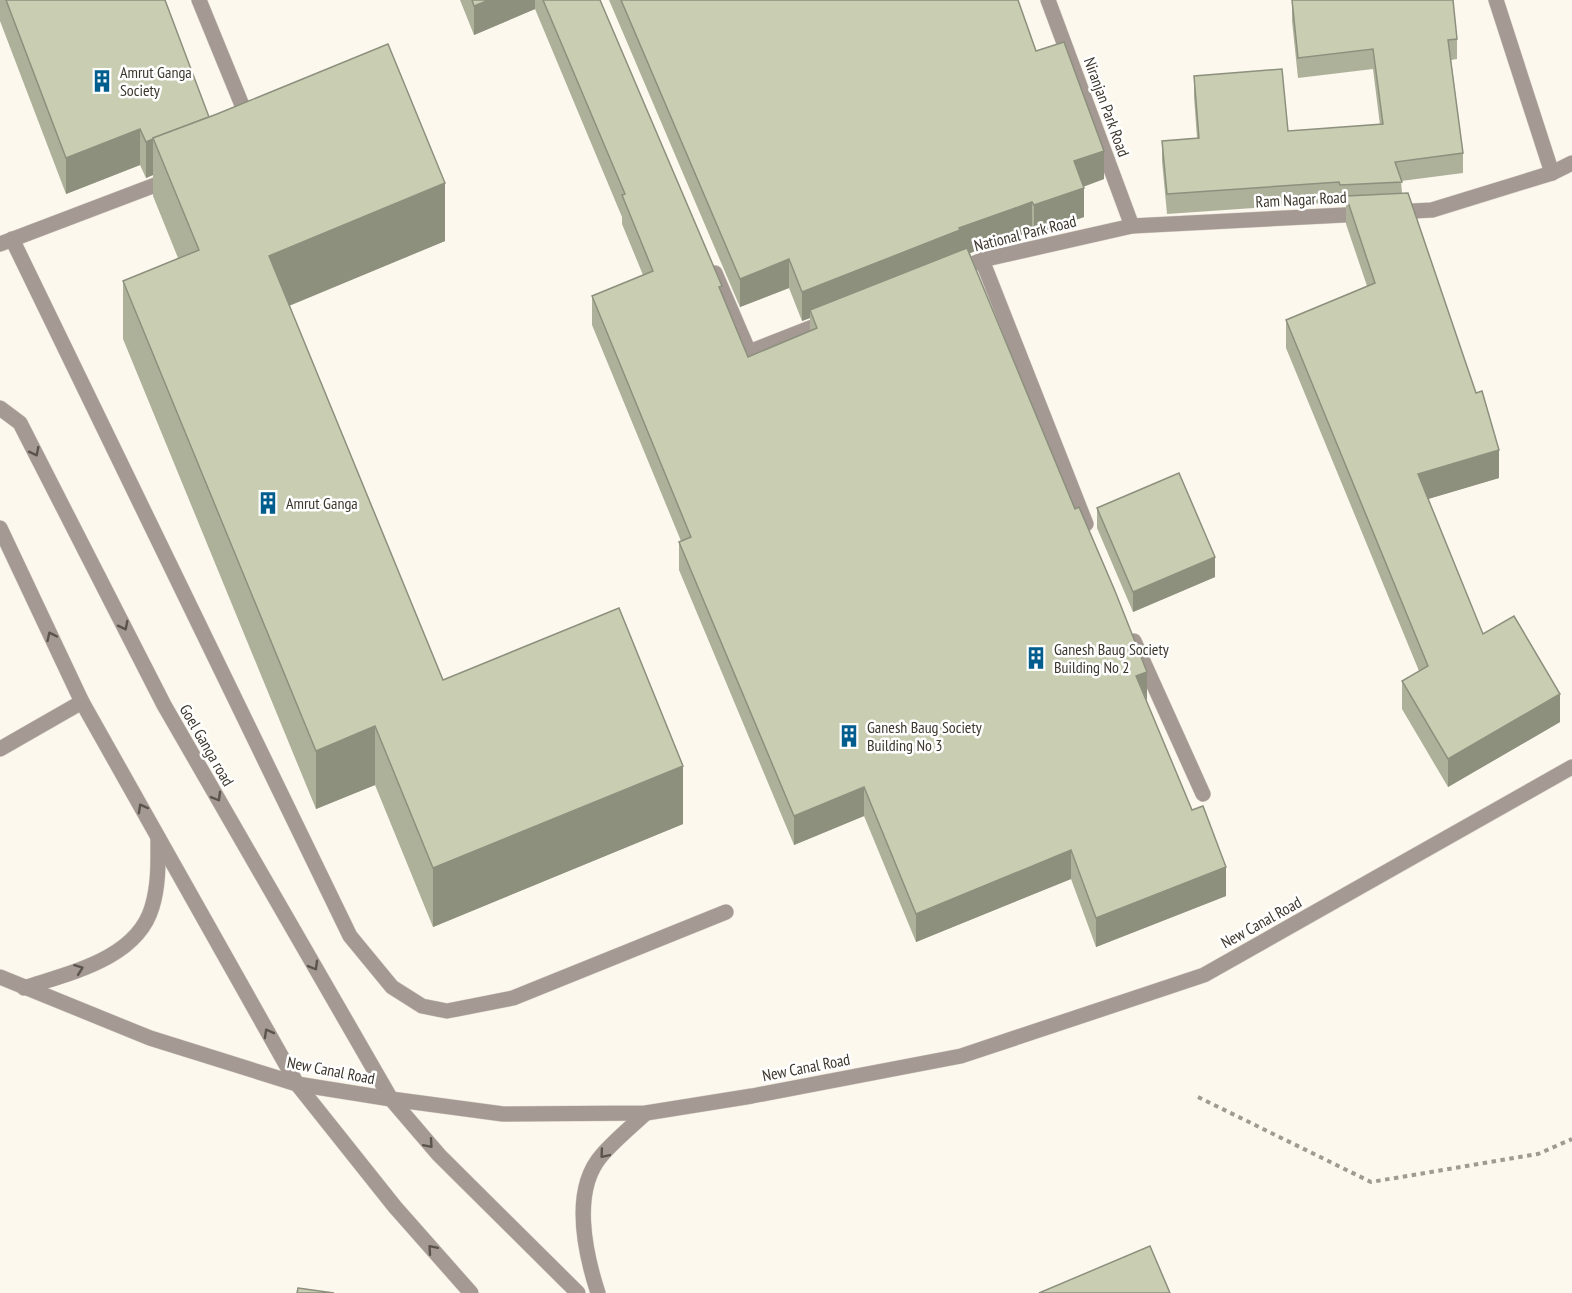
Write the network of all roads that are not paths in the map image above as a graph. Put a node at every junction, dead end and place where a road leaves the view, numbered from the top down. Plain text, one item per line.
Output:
1 (199, 0) edge
2 (1048, 0) edge
3 (1496, 0) edge
4 (245, 136) edge
5 (1572, 163) edge
6 (186, 173) edge
7 (1552, 173) junction
8 (1132, 226) junction
9 (6, 242) edge
10 (982, 260) junction
11 (711, 264) edge
12 (938, 278) edge
13 (838, 317) edge
14 (0, 408) edge
15 (0, 528) edge
16 (1093, 542) edge
17 (1129, 629) edge
18 (82, 702) junction
19 (0, 749) edge
20 (1572, 767) edge
21 (1203, 794) dead end
22 (158, 837) junction
23 (726, 912) dead end
24 (0, 977) edge
25 (24, 988) junction
26 (297, 1084) junction
27 (391, 1100) junction
28 (646, 1113) junction
29 (471, 1293) edge
30 (578, 1293) edge
31 (598, 1293) edge

1 - 4 street
2 - 8 street, Niranjan Park Road
3 - 7 street
5 - 7 street, Ram Nagar Road
6 - 9 street
7 - 8 street, Ram Nagar Road
8 - 10 street, National Park Road
9 - 23 street
10 - 12 street, National Park Road
10 - 16 street
11 - 13 street
14 -> 27 street, Goel Ganga road
18 -> 15 street
17 - 21 street
18 - 19 street
22 -> 18 street
20 - 28 street, New Canal Road
25 -> 22 street
26 -> 22 street
24 - 25 street, New Canal Road
25 - 26 street, New Canal Road
26 - 27 street, New Canal Road
29 -> 26 street
27 - 28 street, New Canal Road
27 -> 30 street, Goel Ganga road
28 -> 31 street

